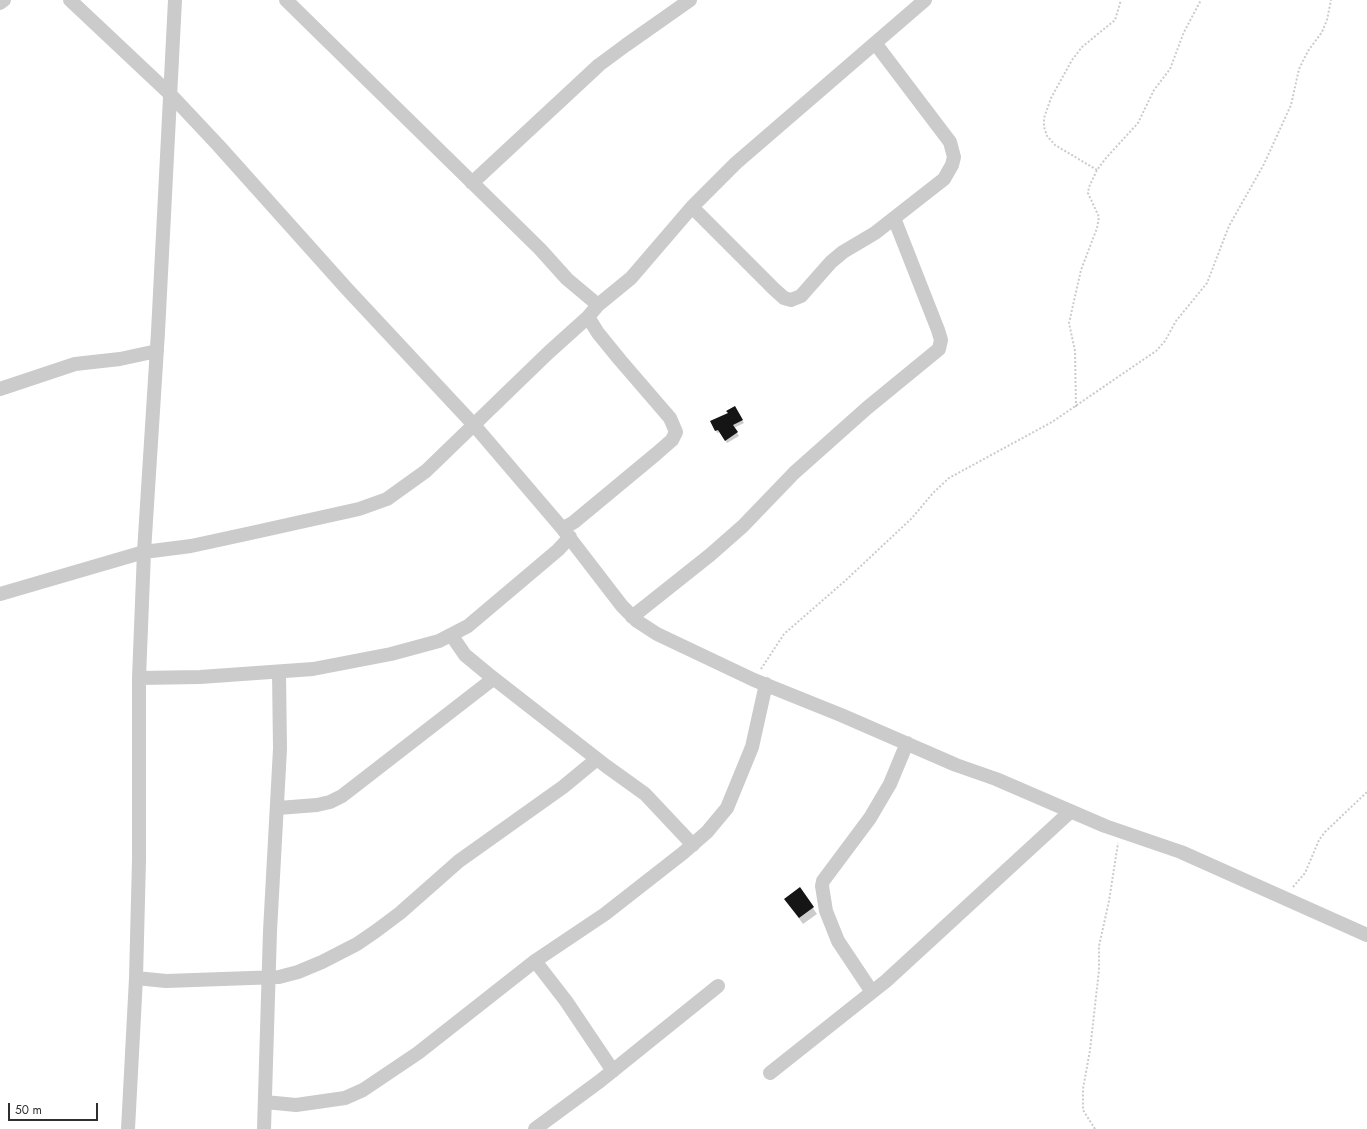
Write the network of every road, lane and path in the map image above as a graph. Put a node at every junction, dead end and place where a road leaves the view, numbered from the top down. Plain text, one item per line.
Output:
1 (4, 0) edge
2 (70, 0) edge
3 (176, 0) edge
4 (286, 0) edge
5 (690, 0) edge
6 (925, 0) edge
7 (1121, 0) edge
8 (1201, 0) edge
9 (1331, 0) edge
10 (0, 3) edge
11 (875, 43) junction
12 (171, 95) junction
13 (1097, 170) junction
14 (472, 183) junction
15 (692, 207) junction
16 (894, 218) junction
17 (598, 305) junction
18 (588, 317) junction
19 (157, 351) junction
20 (0, 389) edge
21 (1076, 407) junction
22 (474, 425) junction
23 (566, 532) junction
24 (144, 552) junction
25 (0, 594) edge
26 (632, 617) junction
27 (452, 636) junction
28 (279, 672) junction
29 (139, 678) junction
30 (493, 679) junction
31 (760, 682) junction
32 (907, 743) junction
33 (597, 760) junction
34 (1367, 792) edge
35 (278, 808) junction
36 (1070, 811) junction
37 (1119, 830) junction
38 (693, 844) junction
39 (1286, 899) junction
40 (1367, 935) edge
41 (535, 961) junction
42 (136, 978) junction
43 (269, 978) junction
44 (718, 986) dead end
45 (872, 992) junction
46 (613, 1072) junction
47 (770, 1073) dead end
48 (265, 1102) junction
49 (128, 1129) edge
50 (264, 1129) edge
51 (535, 1129) edge
52 (1095, 1129) edge

1 - 10 street
2 - 12 street
3 - 12 street
4 - 14 street
5 - 14 street
6 - 11 street
7 - 13 path
8 - 13 path
9 - 21 path
11 - 15 street
11 - 16 street
12 - 19 street
12 - 22 street
13 - 21 path
14 - 17 street
15 - 16 street
15 - 17 street
16 - 26 street
17 - 18 street
18 - 22 street
18 - 23 street
19 - 20 street
19 - 24 street
21 - 31 path
22 - 23 street
22 - 24 street
23 - 26 street
23 - 27 street
24 - 25 street
24 - 29 street
26 - 31 street
27 - 28 street
27 - 30 street
28 - 29 street
28 - 35 street
29 - 42 street
30 - 33 street
30 - 35 street
31 - 32 street
31 - 38 street
32 - 36 street
32 - 45 street
33 - 38 street
33 - 43 street
34 - 39 path
35 - 43 street
36 - 37 street
36 - 45 street
37 - 39 street
37 - 52 path
38 - 41 street
39 - 40 street
41 - 46 street
41 - 48 street
42 - 43 street
42 - 49 street
43 - 48 street
44 - 46 street
45 - 47 street
46 - 51 street
48 - 50 street

